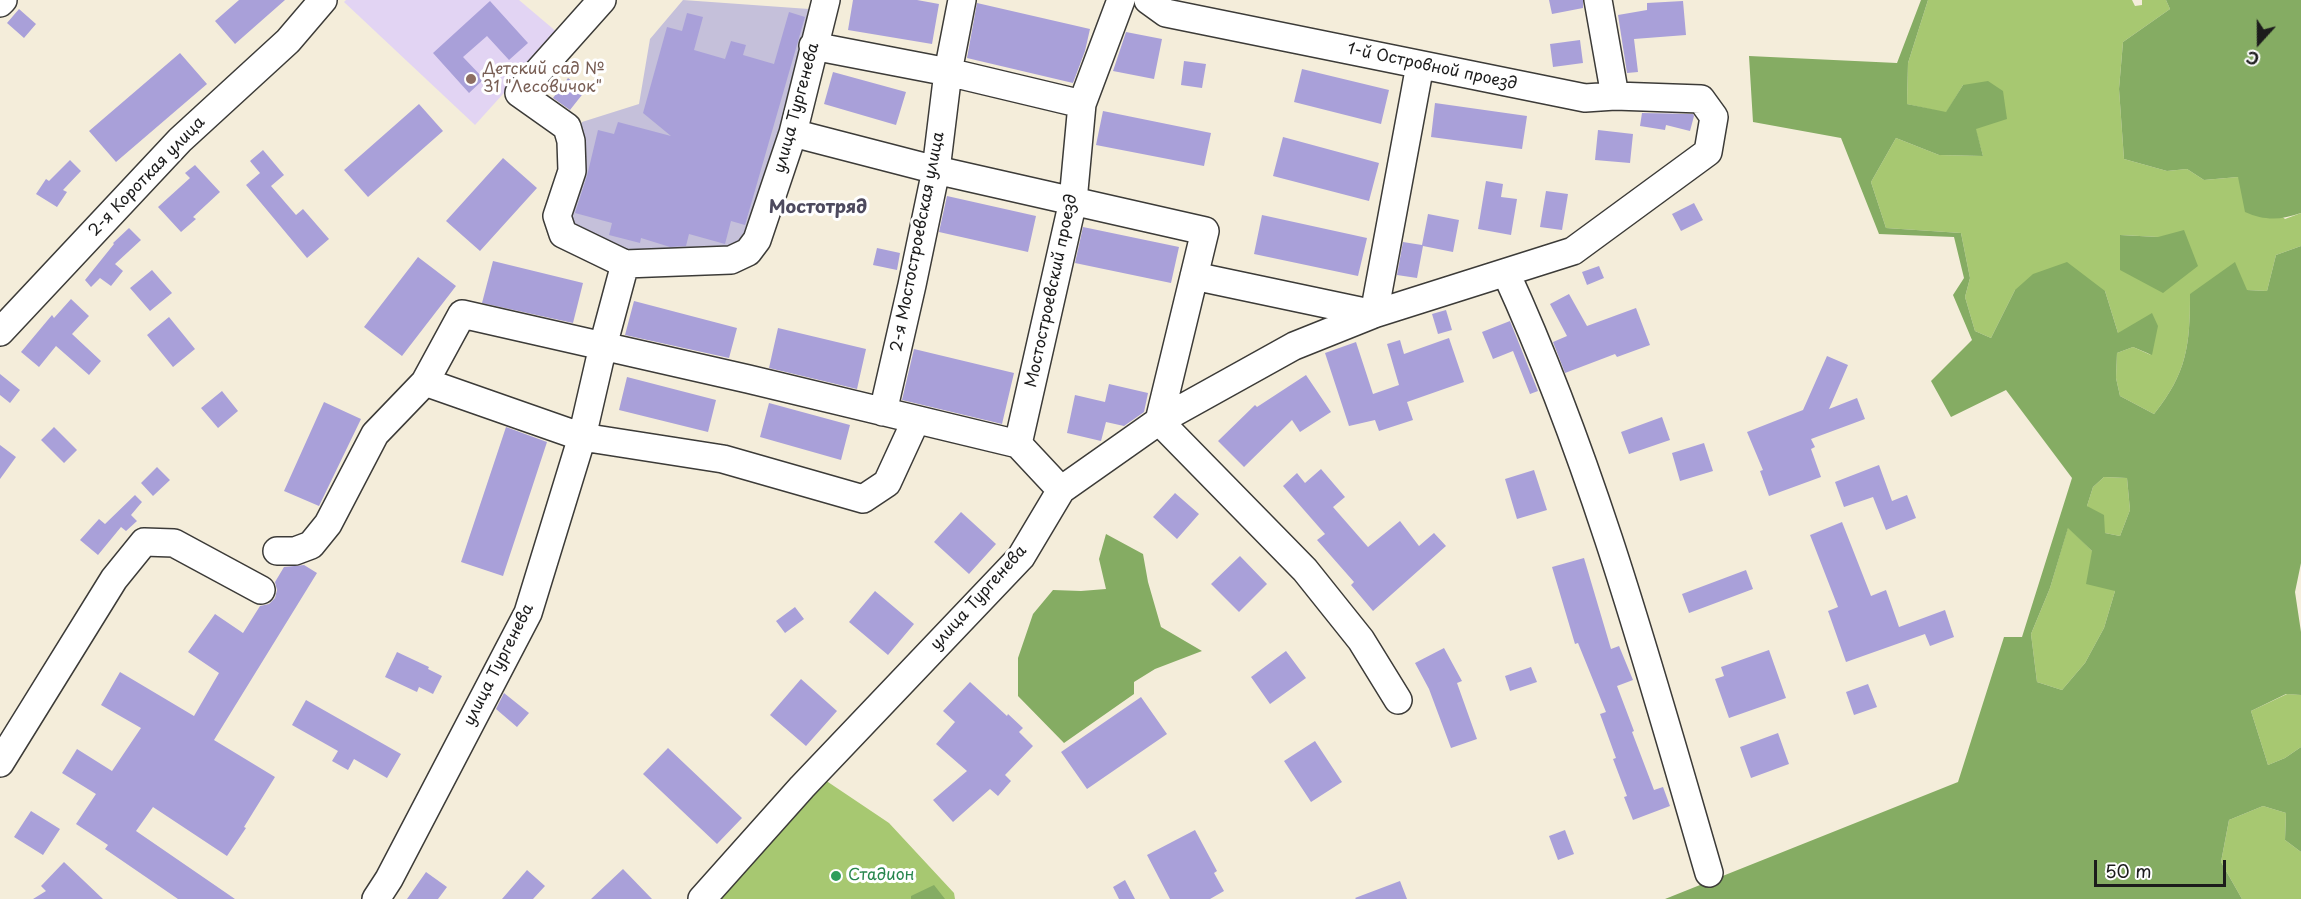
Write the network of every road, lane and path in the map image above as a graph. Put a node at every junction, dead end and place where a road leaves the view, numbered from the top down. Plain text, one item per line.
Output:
1 (323, 0) edge
2 (602, 0) edge
3 (826, 0) edge
4 (962, 0) edge
5 (1121, 0) edge
6 (1148, 0) edge
7 (1598, 0) edge
8 (813, 46) junction
9 (1420, 65) junction
10 (948, 72) junction
11 (1616, 96) junction
12 (1082, 104) junction
13 (793, 133) junction
14 (936, 170) junction
15 (1072, 201) junction
16 (625, 264) junction
17 (1506, 273) junction
18 (1194, 276) junction
19 (1374, 314) junction
20 (0, 332) edge
21 (603, 346) junction
22 (425, 382) junction
23 (883, 412) junction
24 (916, 420) junction
25 (1159, 421) junction
26 (582, 437) junction
27 (1018, 444) junction
28 (1061, 490) junction
29 (277, 551) dead end
30 (261, 590) dead end
31 (1398, 700) dead end
32 (0, 763) edge
33 (1709, 873) dead end
34 (376, 899) edge
35 (702, 899) edge

1 - 20 street, 2-я Короткая улица
2 - 16 street
3 - 8 street, улица Тургенева
4 - 10 street, 2-я Мостостроевская улица
5 - 12 street, Мостостроевский проезд
6 - 9 street, 1-й Островной проезд
7 - 11 street
8 - 10 street
8 - 13 street, улица Тургенева
9 - 11 street, 1-й Островной проезд
9 - 19 street
10 - 12 street
10 - 14 street, 2-я Мостостроевская улица
11 - 17 street, 1-й Островной проезд
12 - 15 street, Мостостроевский проезд
13 - 14 street
13 - 16 street, улица Тургенева
14 - 15 street
14 - 23 street, 2-я Мостостроевская улица
15 - 18 street
15 - 27 street, Мостостроевский проезд
16 - 21 street, улица Тургенева
17 - 19 street
17 - 33 street
18 - 19 street
18 - 25 street
19 - 25 street
21 - 22 street
21 - 23 street
21 - 26 street, улица Тургенева
22 - 26 street
22 - 29 street
23 - 24 street
24 - 26 street
24 - 27 street
25 - 28 street
25 - 31 street
26 - 34 street, улица Тургенева
27 - 28 street
28 - 35 street, улица Тургенева
30 - 32 street

